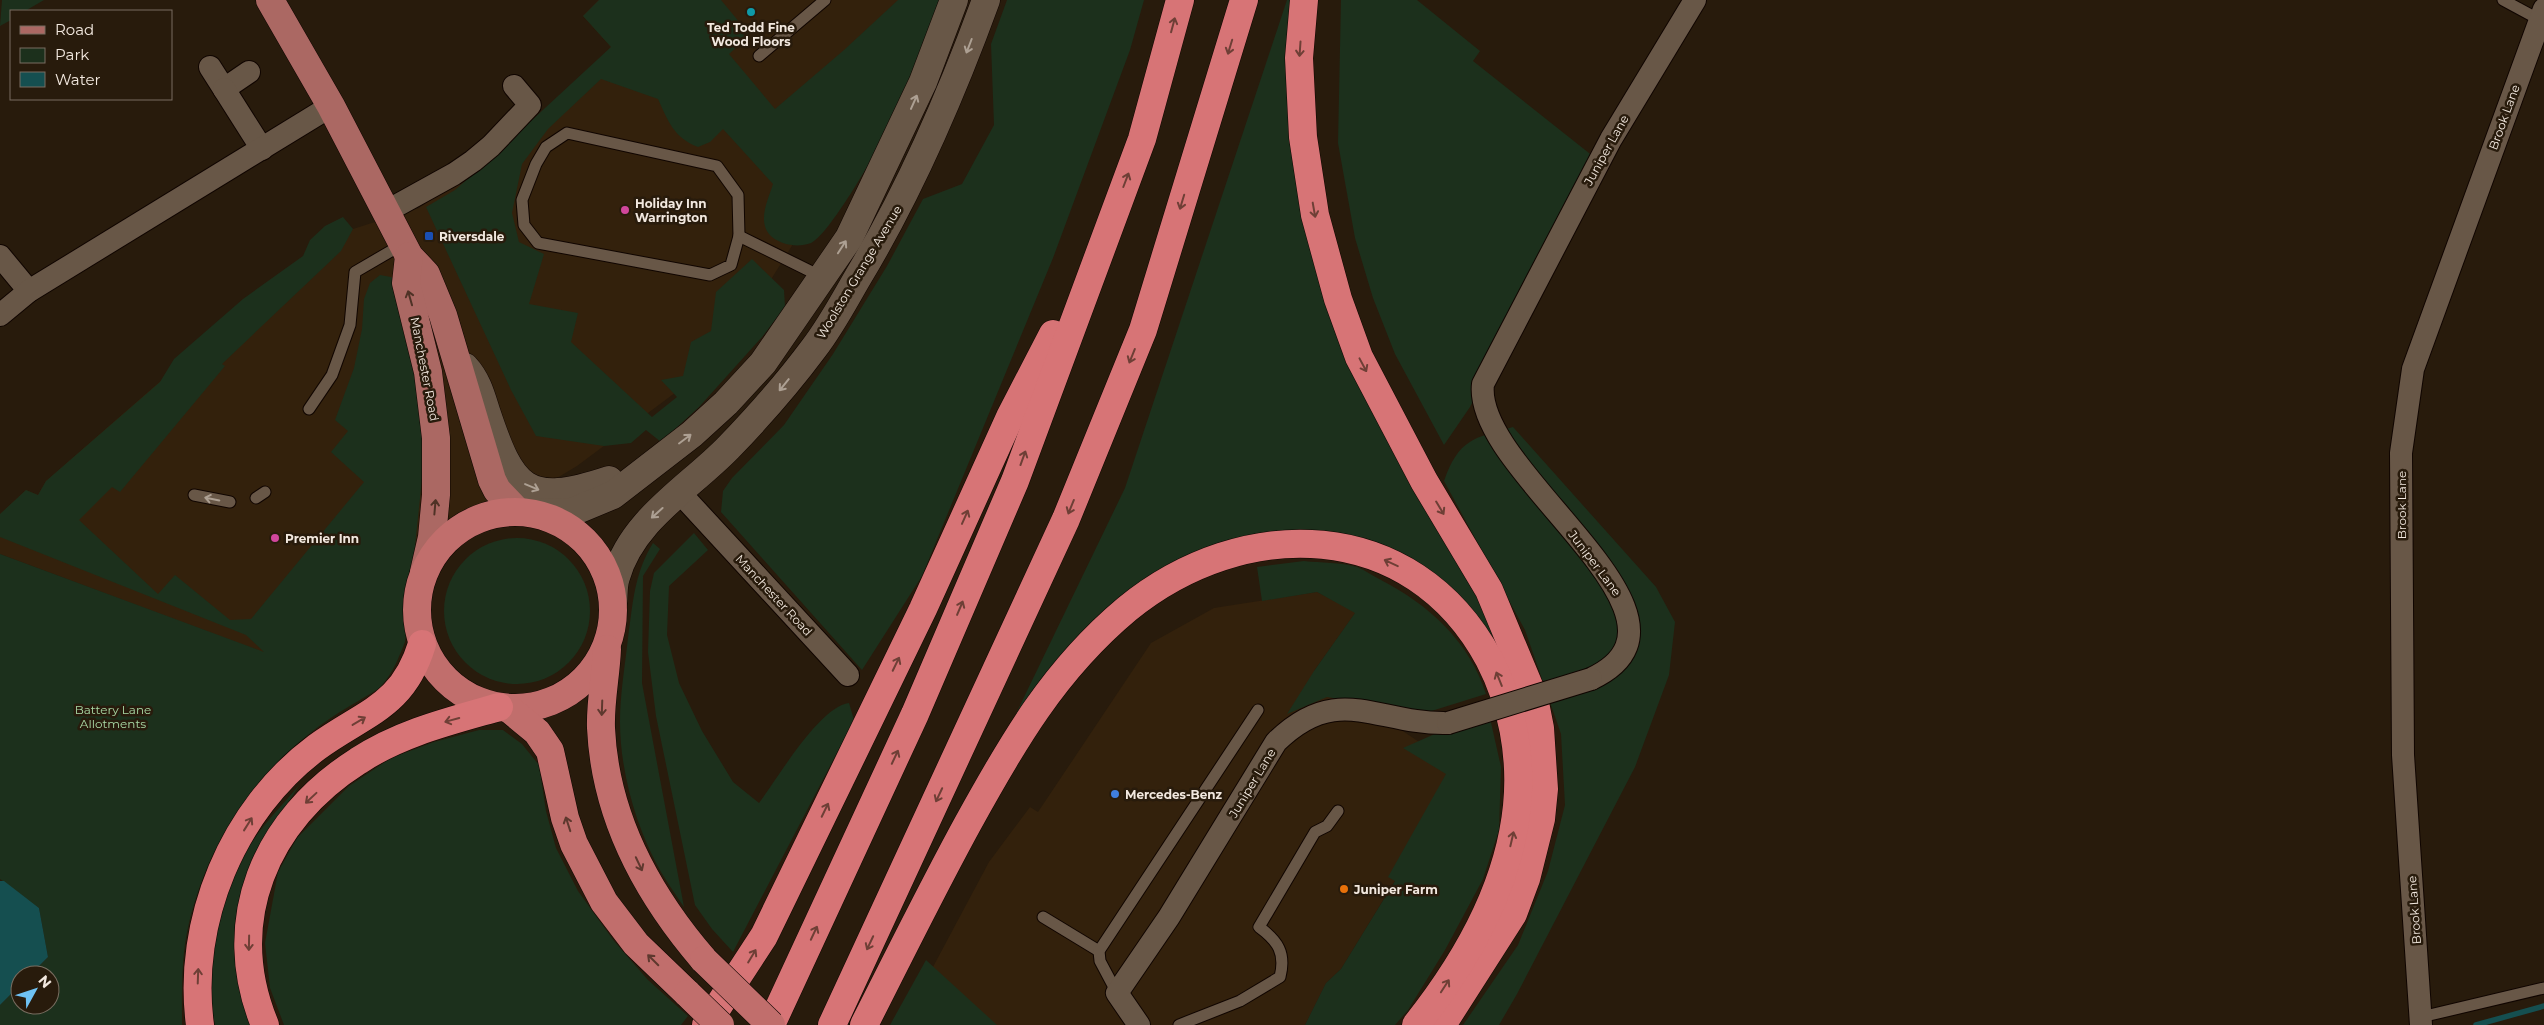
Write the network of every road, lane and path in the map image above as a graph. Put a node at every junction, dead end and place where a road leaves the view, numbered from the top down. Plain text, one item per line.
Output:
1 (825, 0) edge
2 (954, 0) edge
3 (986, 0) edge
4 (1180, 0) edge
5 (1244, 0) edge
6 (1304, 0) edge
7 (1695, 0) edge
8 (2503, 0) edge
9 (274, 2) edge
10 (2542, 15) edge
11 (759, 56) dead end
12 (210, 67) dead end
13 (249, 72) dead end
14 (514, 86) dead end
15 (224, 89) junction
16 (331, 106) junction
17 (262, 149) junction
18 (387, 211) junction
19 (1109, 226) junction
20 (739, 236) junction
21 (406, 250) junction
22 (0, 256) edge
23 (823, 278) junction
24 (29, 292) junction
25 (0, 315) edge
26 (456, 357) junction
27 (309, 409) dead end
28 (646, 468) junction
29 (680, 493) junction
30 (194, 495) dead end
31 (230, 502) dead end
32 (527, 512) junction
33 (424, 572) junction
34 (613, 603) junction
35 (608, 642) junction
36 (422, 644) junction
37 (848, 675) dead end
38 (503, 708) junction
39 (1258, 710) dead end
40 (1338, 811) dead end
41 (1043, 917) dead end
42 (1099, 951) junction
43 (2544, 988) edge
44 (1117, 993) junction
45 (2421, 1021) edge
46 (200, 1025) edge
47 (265, 1025) edge
48 (706, 1025) edge
49 (720, 1025) edge
50 (771, 1025) edge
51 (832, 1025) edge
52 (864, 1025) edge
53 (1139, 1025) edge
54 (1179, 1025) edge
55 (1416, 1025) edge
56 (1442, 1025) edge

1 - 11 lane
23 -> 2 main road
3 -> 29 main road, Woolston Grange Avenue
19 -> 4 highway
5 -> 51 highway
6 -> 56 highway
7 - 44 street, Juniper Lane, bridge
8 - 10 lane
9 - 16 main road
10 - 45 street, Brook Lane
12 - 15 street
13 - 15 street
14 - 18 street
15 - 17 street
16 - 17 street
16 - 18 main road
17 - 24 street
18 - 21 main road
48 -> 19 highway
50 -> 19 highway
20 - 20 lane
20 - 23 lane
21 - 26 main road
21 - 27 lane
33 -> 21 main road, Manchester Road
22 - 24 street
28 -> 23 main road
24 - 25 street
26 -> 28 main road
26 - 32 main road
28 - 32 main road
29 -> 34 main road, Woolston Grange Avenue
29 - 37 street, Manchester Road
31 -> 30 lane
32 - 33 highway
32 - 34 highway
33 - 36 highway
34 - 35 highway
35 - 38 highway
35 -> 50 highway, bridge
36 - 38 highway
46 -> 36 highway
38 -> 47 highway
49 -> 38 highway, bridge
39 - 42 lane
40 - 54 lane
41 - 42 lane
42 - 44 lane
43 - 45 lane
44 - 53 street
55 -> 52 highway

